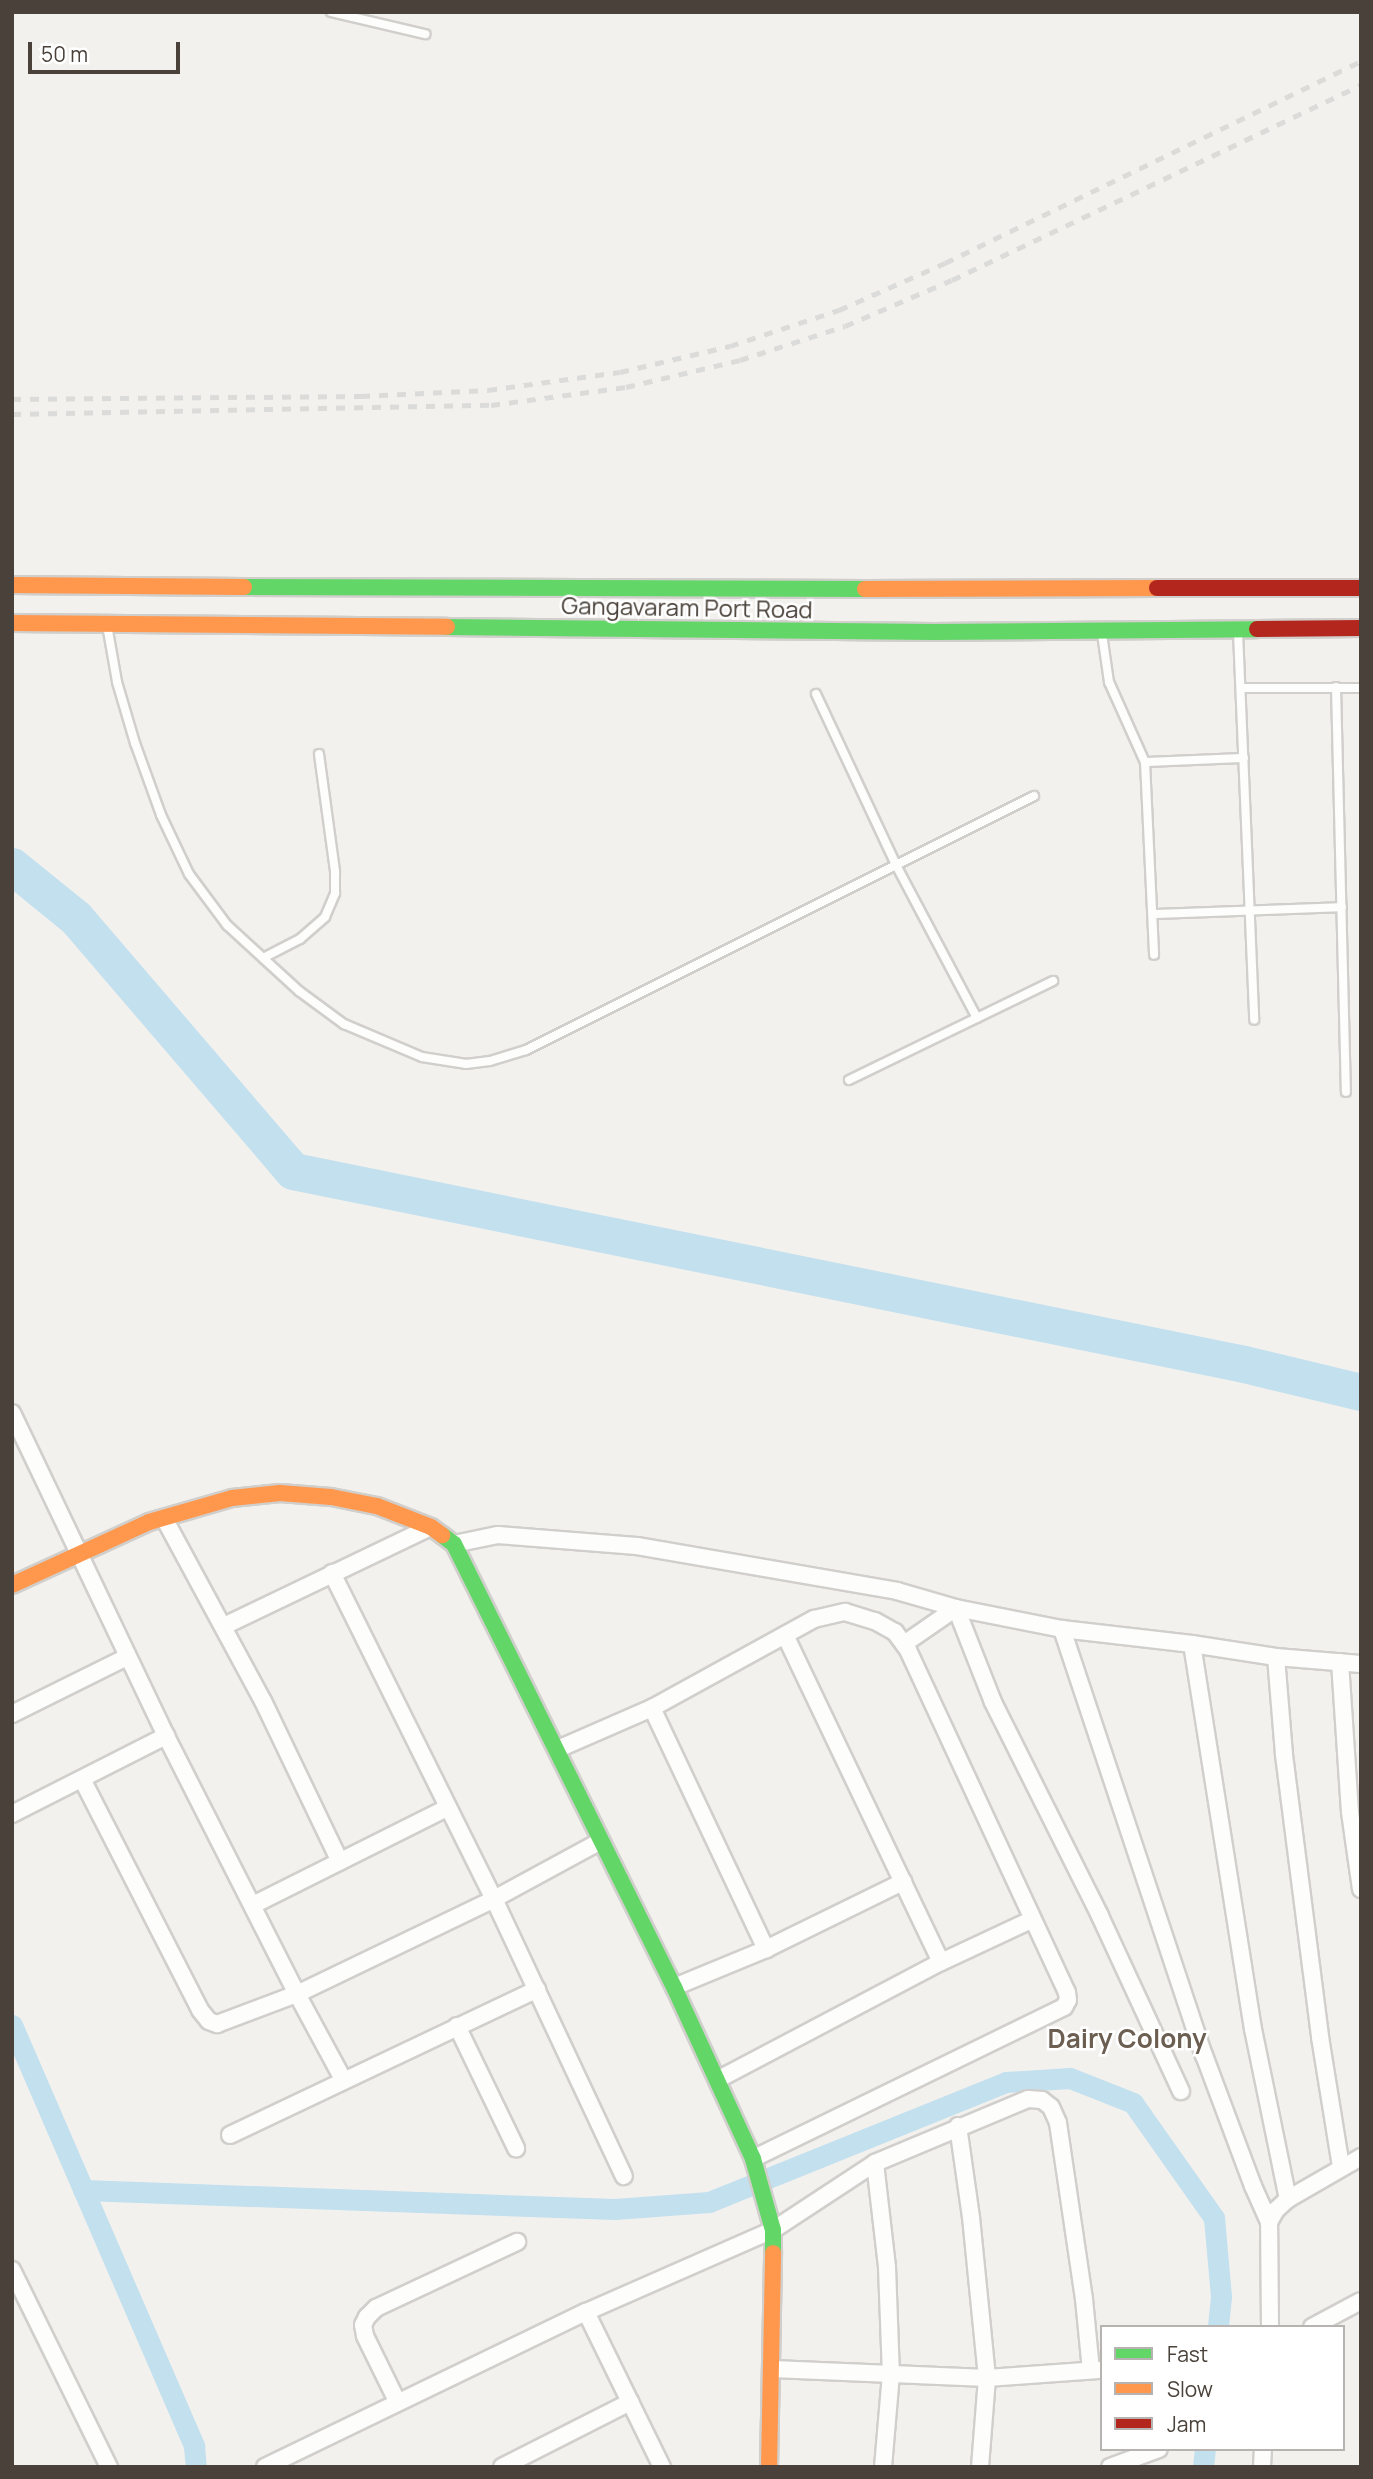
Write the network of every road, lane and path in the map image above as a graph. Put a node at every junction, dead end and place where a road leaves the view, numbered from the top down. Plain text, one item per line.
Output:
1 (331, 12) edge
2 (425, 34) dead end
3 (12, 585) edge
4 (1361, 588) edge
5 (12, 623) edge
6 (107, 624) junction
7 (1361, 628) edge
8 (1238, 629) junction
9 (1101, 630) junction
10 (1336, 687) junction
11 (1241, 688) junction
12 (1361, 688) edge
13 (816, 694) dead end
14 (319, 754) dead end
15 (1244, 758) junction
16 (1145, 762) junction
17 (1034, 796) dead end
18 (896, 865) junction
19 (1342, 907) junction
20 (1250, 910) junction
21 (1153, 914) junction
22 (1154, 955) dead end
23 (263, 958) junction
24 (1053, 981) dead end
25 (977, 1018) junction
26 (1254, 1020) dead end
27 (849, 1080) dead end
28 (1346, 1092) dead end
29 (12, 1413) edge
30 (164, 1518) junction
31 (431, 1527) junction
32 (454, 1544) junction
33 (77, 1555) junction
34 (332, 1573) junction
35 (12, 1585) edge
36 (956, 1608) junction
37 (224, 1626) junction
38 (1062, 1629) junction
39 (785, 1635) junction
40 (904, 1644) junction
41 (1192, 1644) junction
42 (127, 1657) junction
43 (1276, 1657) junction
44 (1340, 1662) junction
45 (1361, 1664) edge
46 (652, 1708) junction
47 (12, 1714) edge
48 (166, 1736) junction
49 (558, 1749) junction
50 (82, 1779) junction
51 (447, 1808) junction
52 (12, 1814) edge
53 (601, 1841) junction
54 (340, 1862) junction
55 (903, 1882) junction
56 (1361, 1889) edge
57 (494, 1899) junction
58 (253, 1905) junction
59 (1031, 1920) junction
60 (766, 1949) junction
61 (941, 1962) junction
62 (674, 1987) junction
63 (537, 1989) junction
64 (297, 1994) junction
65 (457, 2026) junction
66 (343, 2079) junction
67 (716, 2080) junction
68 (1181, 2091) dead end
69 (958, 2126) junction
70 (230, 2136) dead end
71 (516, 2148) dead end
72 (1361, 2157) edge
73 (752, 2160) junction
74 (876, 2163) junction
75 (1341, 2167) junction
76 (624, 2176) dead end
77 (1288, 2199) junction
78 (1269, 2222) junction
79 (773, 2230) junction
80 (517, 2242) dead end
81 (12, 2270) edge
82 (1361, 2301) edge
83 (586, 2312) junction
84 (1269, 2325) edge
85 (1316, 2325) edge
86 (773, 2369) junction
87 (1096, 2370) edge
88 (891, 2374) junction
89 (987, 2378) junction
90 (397, 2402) junction
91 (630, 2402) junction
92 (1154, 2451) edge
93 (109, 2467) edge
94 (265, 2467) edge
95 (502, 2467) edge
96 (662, 2467) edge
97 (769, 2467) edge
98 (883, 2467) edge
99 (980, 2467) edge
100 (1110, 2467) edge

1 - 2 lane
3 - 4 street, Gangavaram Port Road
5 - 6 street, Gangavaram Port Road
6 - 9 street, Gangavaram Port Road
6 - 23 lane
7 - 8 street, Gangavaram Port Road
8 - 9 street, Gangavaram Port Road
8 - 11 lane
9 - 16 lane
10 - 11 lane
10 - 12 lane
10 - 19 lane
11 - 15 lane
13 - 18 lane
14 - 23 lane
15 - 16 lane
15 - 20 lane
16 - 21 lane
17 - 18 lane
18 - 23 lane
18 - 25 lane
19 - 20 lane
19 - 28 lane
20 - 21 lane
20 - 26 lane
21 - 22 lane
24 - 25 lane
25 - 27 lane
29 - 33 street
30 - 31 street
30 - 33 street
30 - 37 street
31 - 32 street
31 - 34 street
32 - 36 street
32 - 49 street
33 - 35 street
33 - 42 street
34 - 37 street
34 - 51 street
36 - 38 street
36 - 40 street
36 - 68 street
37 - 54 street
38 - 41 street
38 - 78 street
39 - 40 street
39 - 46 street
39 - 55 street
40 - 59 street
41 - 43 street
41 - 77 street
42 - 47 street
42 - 48 street
43 - 44 street
43 - 75 street
44 - 45 street
44 - 56 street
46 - 49 street
46 - 60 street
48 - 50 street
48 - 58 street
49 - 53 street
50 - 52 street
50 - 64 street
51 - 54 street
51 - 57 street
53 - 57 street
53 - 62 street
54 - 58 street
55 - 60 street
55 - 61 street
57 - 63 street
57 - 64 street
58 - 64 street
59 - 61 street
59 - 73 street
60 - 62 street
61 - 67 street
62 - 67 street
63 - 65 street
63 - 76 street
64 - 66 street
65 - 66 street
65 - 71 street
66 - 70 street
67 - 73 street
69 - 74 street
69 - 87 street
69 - 89 street
72 - 75 street
73 - 79 street
74 - 79 street
74 - 88 street
75 - 77 street
77 - 78 street
78 - 84 street
79 - 83 street
79 - 86 street
80 - 90 street
81 - 93 street
82 - 85 street
83 - 90 street
83 - 91 street
86 - 88 street
86 - 97 street
87 - 89 street
88 - 89 street
88 - 98 street
89 - 99 street
90 - 94 street
91 - 95 street
91 - 96 street
92 - 100 street

